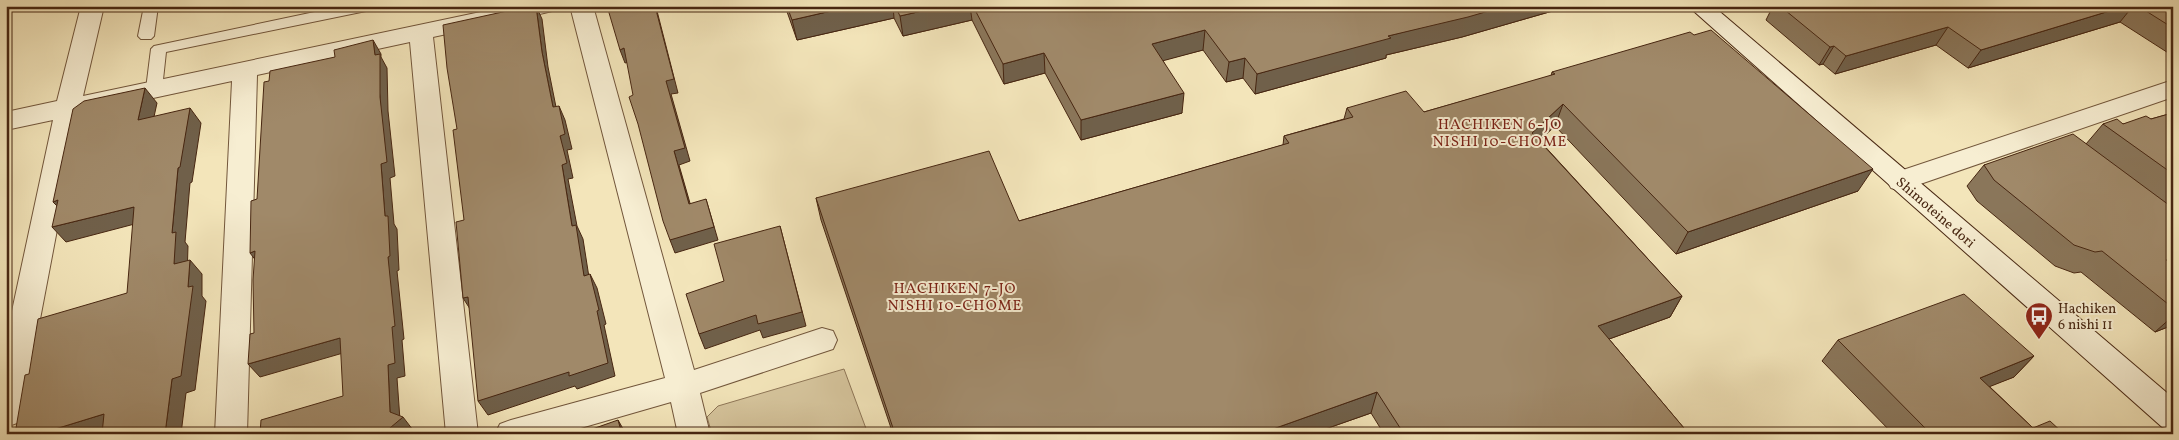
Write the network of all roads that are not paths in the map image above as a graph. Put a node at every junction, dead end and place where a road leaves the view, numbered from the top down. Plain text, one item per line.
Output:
1 (93, 6) edge
2 (151, 6) edge
3 (366, 6) edge
4 (544, 6) edge
5 (581, 6) edge
6 (1699, 6) edge
7 (420, 32) junction
8 (146, 36) dead end
9 (245, 70) junction
10 (154, 90) junction
11 (2171, 91) edge
12 (68, 108) junction
13 (6, 121) edge
14 (2044, 132) junction
15 (2067, 149) edge
16 (1900, 181) junction
17 (822, 340) dead end
18 (683, 386) junction
19 (6, 414) edge
20 (2173, 417) edge
21 (231, 434) edge
22 (462, 434) edge
23 (511, 434) edge
24 (694, 434) edge

1 - 12 street
2 - 8 lane
3 - 10 lane
4 - 7 street
5 - 18 street
6 - 16 street, Shimoteine dori
7 - 9 street
7 - 22 street
9 - 10 street
9 - 21 street
10 - 12 street
11 - 14 street
12 - 13 street
12 - 19 street
14 - 15 street
14 - 16 street
16 - 20 street, Shimoteine dori
17 - 18 street
18 - 23 street
18 - 24 street

